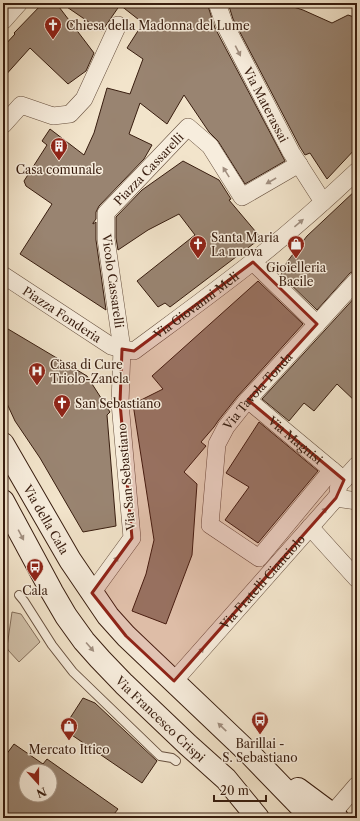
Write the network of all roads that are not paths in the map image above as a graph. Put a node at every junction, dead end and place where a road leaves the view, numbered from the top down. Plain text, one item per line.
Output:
1 (19, 3) edge
2 (217, 3) edge
3 (3, 21) edge
4 (118, 25) dead end
5 (6, 115) edge
6 (299, 164) junction
7 (357, 171) edge
8 (324, 202) junction
9 (106, 213) joint
10 (253, 262) junction
11 (3, 276) edge
12 (357, 280) edge
13 (317, 324) junction
14 (122, 349) junction
15 (248, 400) junction
16 (3, 444) edge
17 (357, 465) edge
18 (338, 475) junction
19 (336, 498) junction
20 (3, 501) edge
21 (357, 501) edge
22 (310, 527) junction
23 (357, 580) edge
24 (92, 593) junction
25 (20, 595) dead end
26 (174, 681) junction
27 (176, 761) dead end
28 (226, 779) junction
29 (357, 785) edge
30 (327, 817) edge
31 (258, 818) edge
32 (273, 818) edge

1 - 3 street
2 -> 6 street, Via Materassai
4 - 5 street
6 - 8 street, Via Materassai
6 -> 9 street, Piazza Cassarelli
7 - 8 street, Via Giovanni Meli
10 -> 8 street, Via Giovanni Meli
9 - 14 street, Vicolo Cassarelli
10 - 13 street
10 - 14 street, Via Giovanni Meli
11 - 14 street, Piazza Fonderia
12 - 13 street, Via Tavola Tonda
13 - 15 street, Via Tavola Tonda
24 -> 14 street, Via San Sebastiano
15 - 18 street, Via Magnisi
15 - 18 street, Via Tavola Tonda
16 - 24 main road, Via della Cala
17 - 18 street
18 - 19 street, Via Fratelli Cianciolo
19 - 21 street
22 -> 19 street, Via Fratelli Cianciolo
20 -> 28 main road, Via Francesco Crispi
22 - 23 street
26 -> 22 street, Via Fratelli Cianciolo
24 - 26 main road
25 - 27 lane
30 -> 26 main road
28 - 31 main road, Via Francesco Crispi
28 - 32 main road
29 - 30 street

